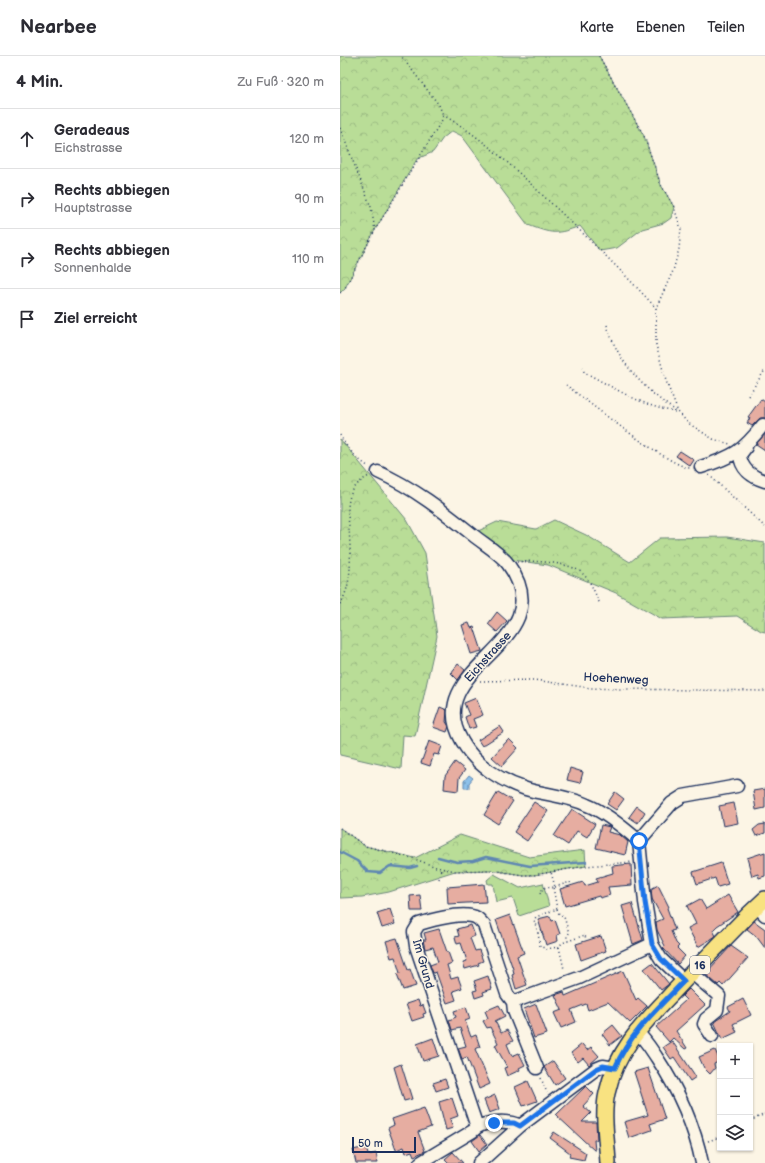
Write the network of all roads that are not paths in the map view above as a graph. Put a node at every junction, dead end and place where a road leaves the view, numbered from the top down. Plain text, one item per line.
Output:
1 (763, 425) dead end
2 (749, 443) junction
3 (701, 467) road end
4 (378, 472) road end
5 (765, 481) edge
6 (737, 786) dead end
7 (639, 841) junction
8 (762, 907) edge
9 (652, 944) junction
10 (688, 977) junction
11 (513, 1002) junction
12 (636, 1031) junction
13 (712, 1036) dead end
14 (537, 1068) road end
15 (615, 1068) junction
16 (520, 1126) junction
17 (477, 1127) junction
18 (420, 1163) edge
19 (479, 1163) edge
20 (608, 1163) edge
21 (702, 1163) edge

1 - 2 street
2 - 3 street
2 - 5 street
4 - 7 street, Eichstrasse
6 - 7 street
7 - 9 street
8 - 10 main road, 16
9 - 10 street
9 - 11 street
10 - 12 main road, 16
10 - 13 street
11 - 14 street, Im Grund
11 - 17 street, Im Grund
12 - 15 main road, 16
12 - 21 street
15 - 16 street
15 - 20 main road, 16
16 - 17 street
16 - 19 street
17 - 18 street

